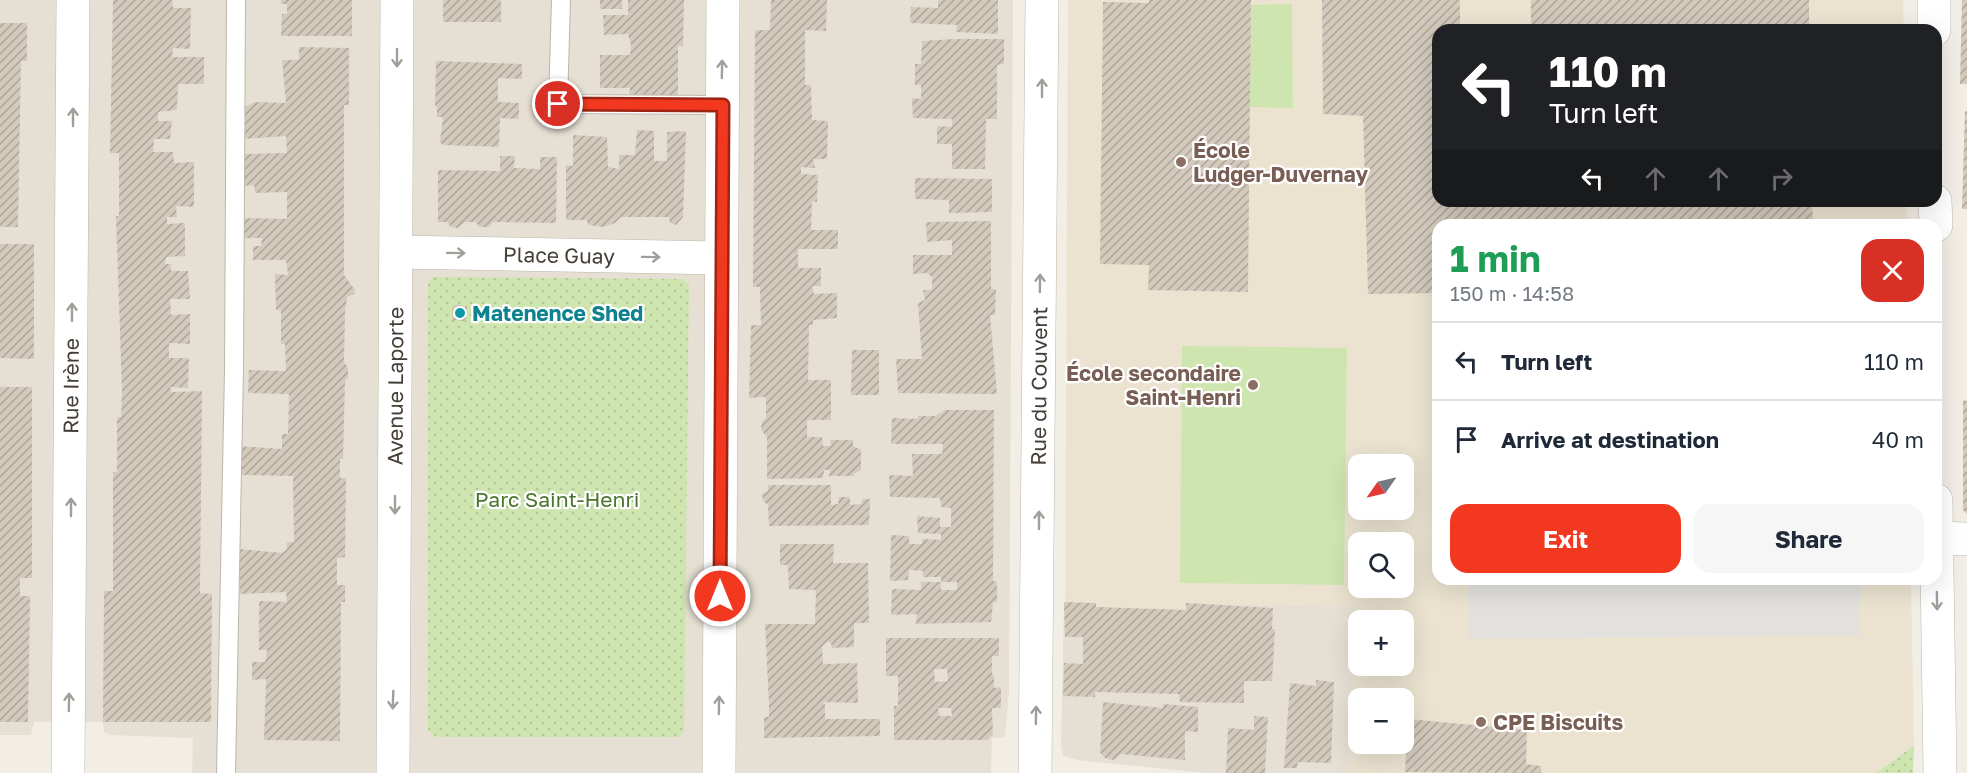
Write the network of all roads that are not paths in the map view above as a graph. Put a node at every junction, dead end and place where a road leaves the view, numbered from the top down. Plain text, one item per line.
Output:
1 (73, 0) edge
2 (236, 0) edge
3 (397, 0) edge
4 (561, 0) edge
5 (723, 0) edge
6 (1042, 0) edge
7 (1934, 0) edge
8 (1934, 24) edge
9 (723, 105) junction
10 (397, 252) junction
11 (720, 258) junction
12 (1942, 538) edge
13 (1967, 539) edge
14 (1938, 585) edge
15 (68, 773) edge
16 (226, 773) edge
17 (393, 773) edge
18 (719, 773) edge
19 (1035, 773) edge
20 (1940, 773) edge

15 -> 1 street, Rue Irène
2 - 16 lane
3 -> 10 street, Avenue Laporte
4 - 9 lane
9 -> 5 street
19 -> 6 street, Rue du Couvent
7 - 8 street
9 - 11 street
10 -> 11 street, Place Guay
10 -> 17 street, Avenue Laporte
18 -> 11 street
12 - 13 street
14 -> 20 street

